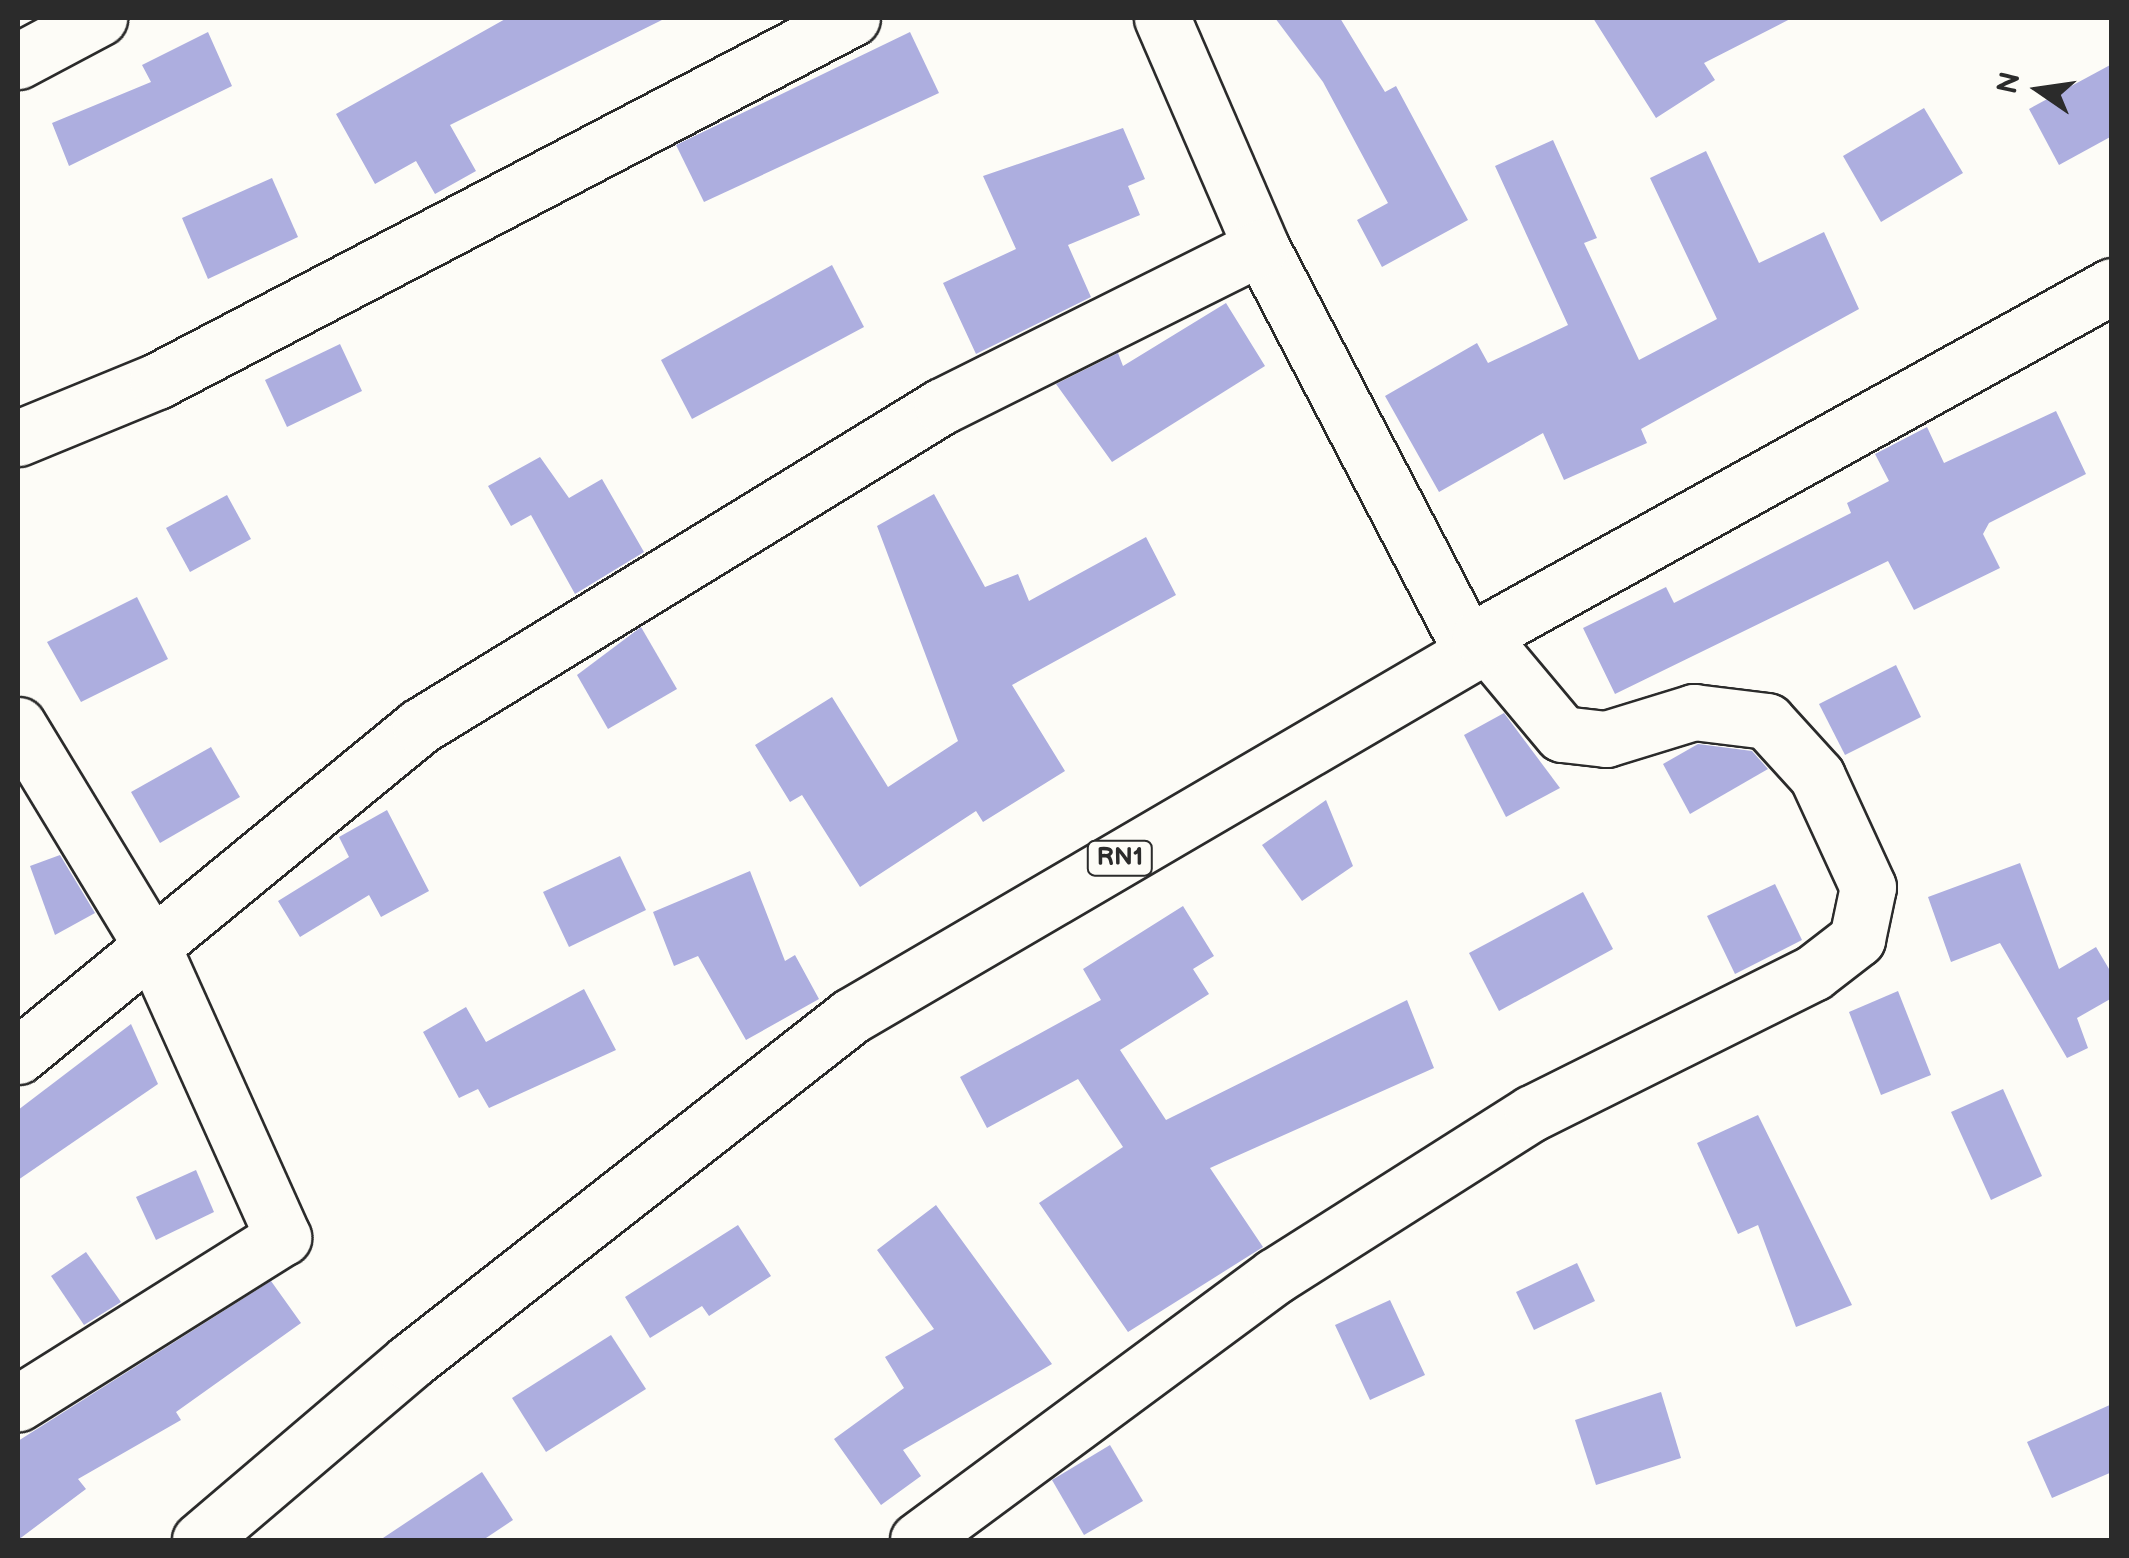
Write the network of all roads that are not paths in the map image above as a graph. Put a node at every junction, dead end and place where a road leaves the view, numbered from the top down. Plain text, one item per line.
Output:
1 (100, 18) edge
2 (852, 18) edge
3 (1162, 18) edge
4 (18, 61) edge
5 (1261, 247) junction
6 (2112, 286) edge
7 (18, 438) edge
8 (1476, 644) junction
9 (18, 725) edge
10 (154, 950) junction
11 (18, 1056) edge
12 (18, 1402) edge
13 (200, 1540) edge
14 (918, 1540) edge

1 - 4 main road
2 - 7 main road
3 - 5 main road
5 - 8 main road
5 - 10 main road
6 - 8 main road, RN1
8 - 13 main road, RN1
8 - 14 main road
9 - 10 main road
10 - 11 main road
10 - 12 main road

